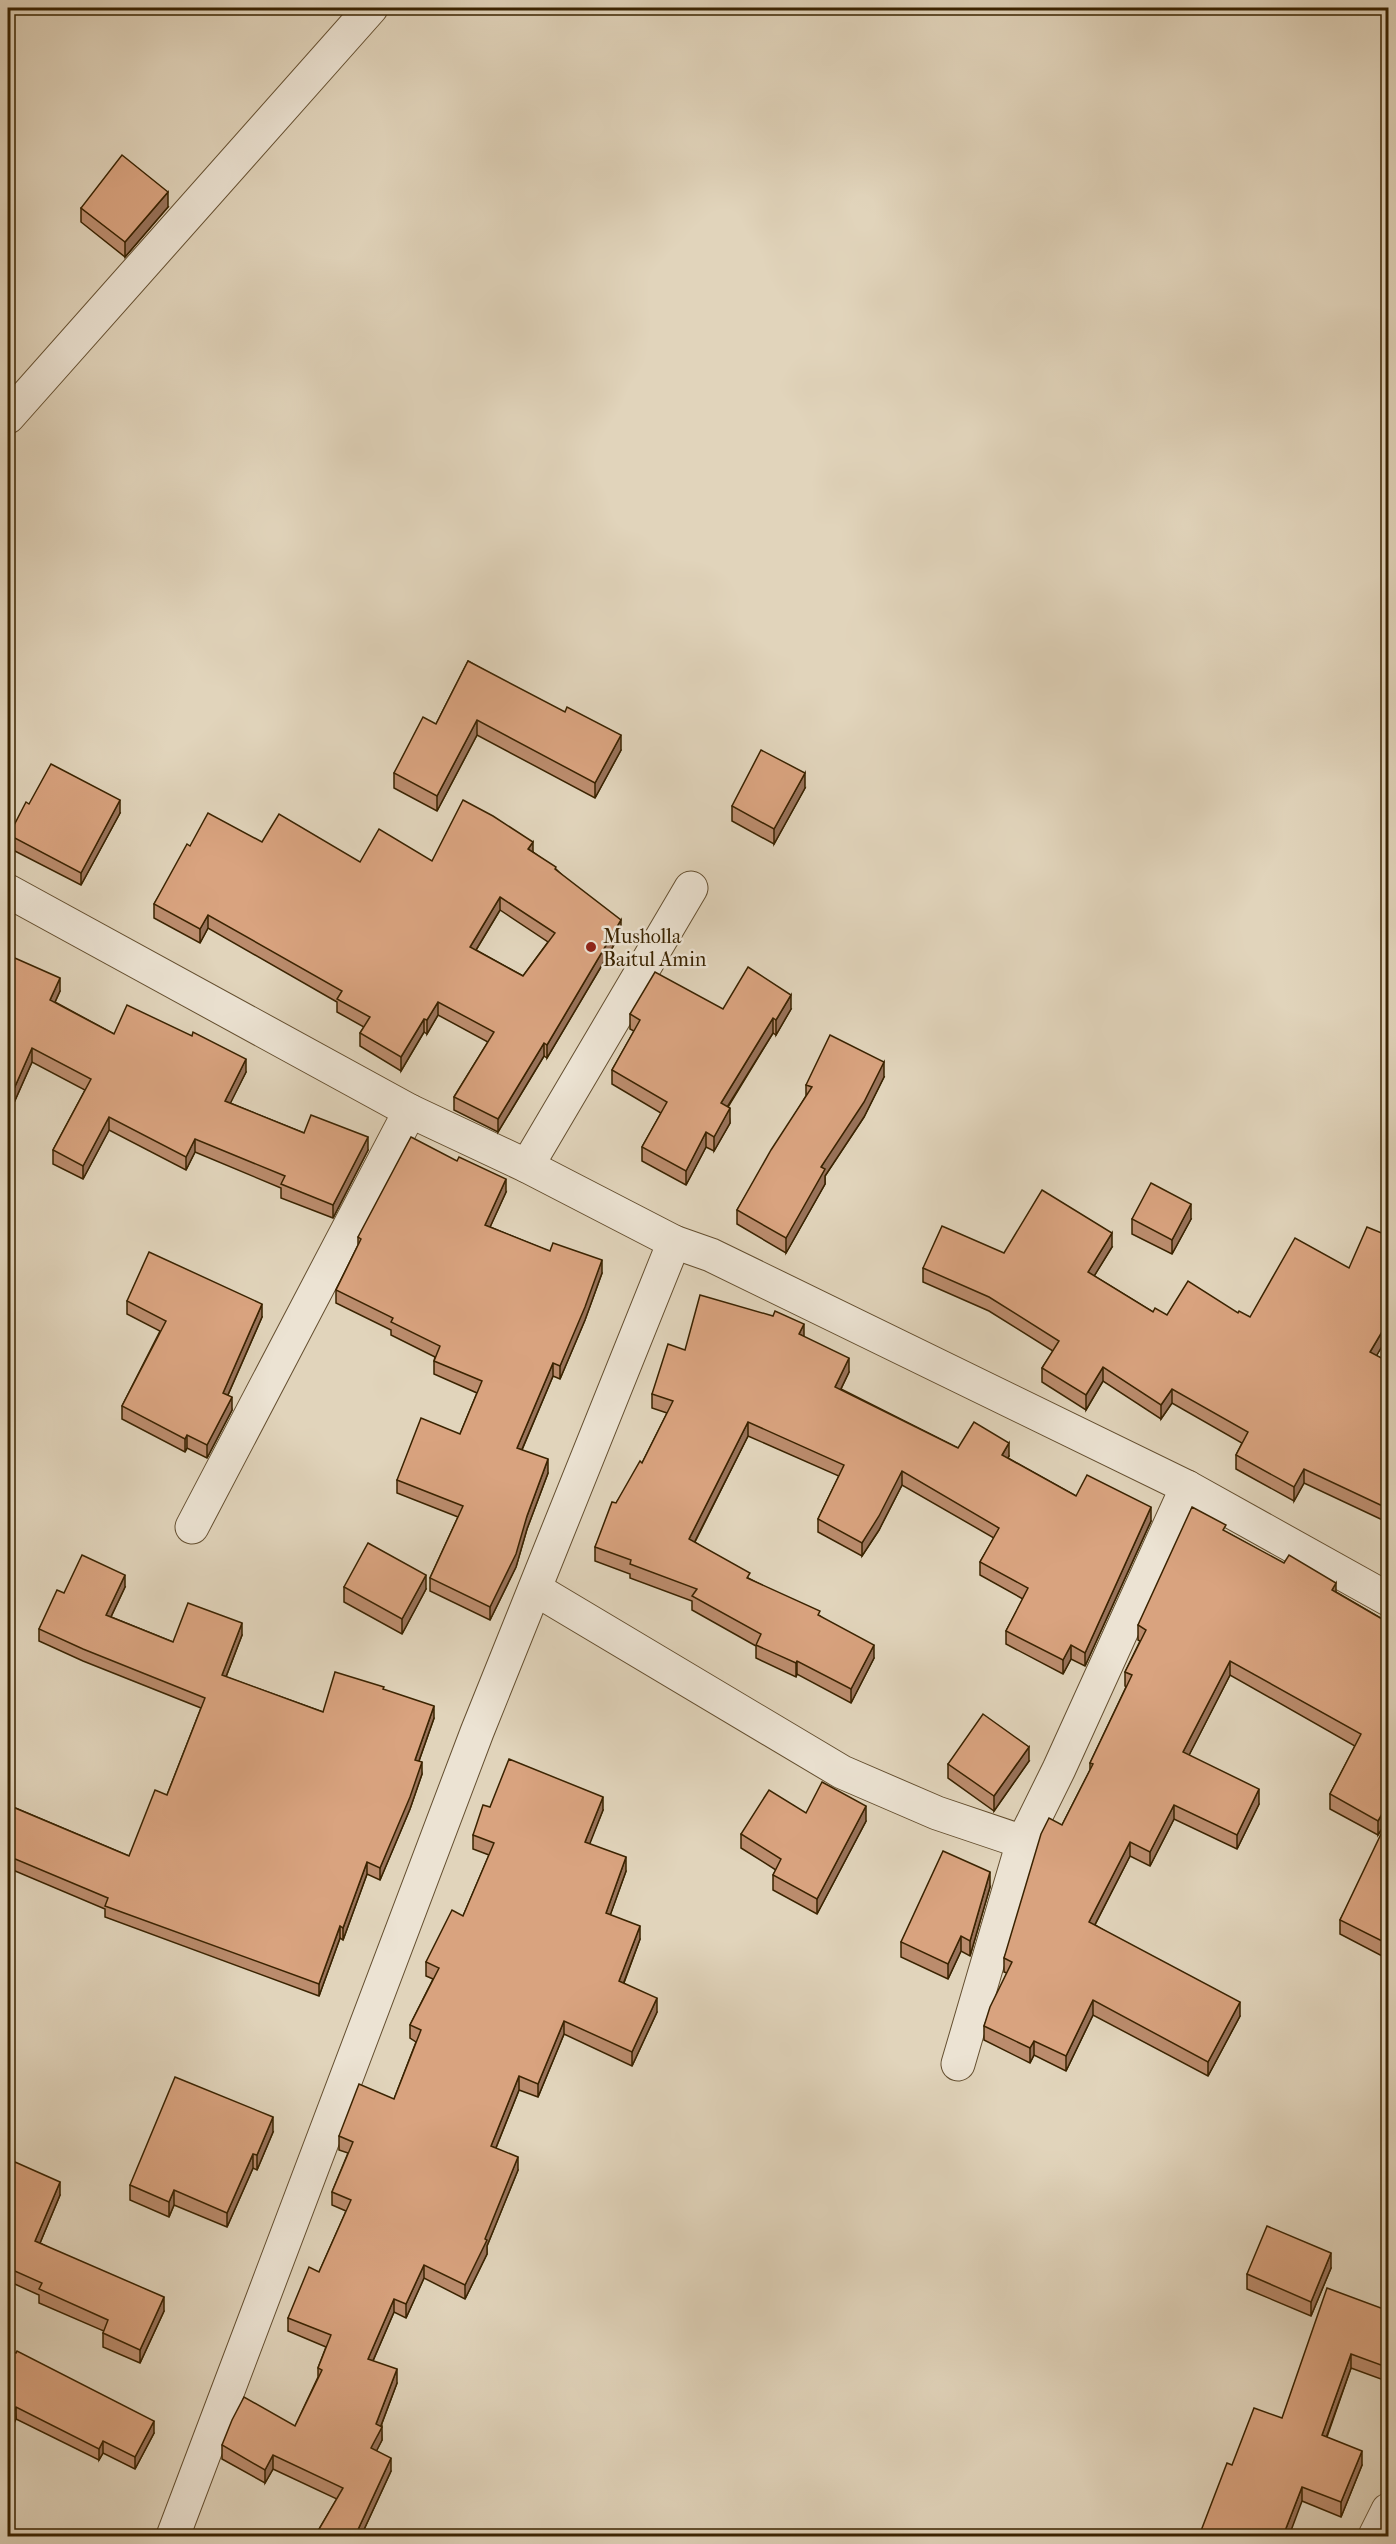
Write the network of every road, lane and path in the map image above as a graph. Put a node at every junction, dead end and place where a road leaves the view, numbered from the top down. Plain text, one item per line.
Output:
1 (371, 8) edge
2 (8, 417) edge
3 (691, 888) dead end
4 (8, 891) edge
5 (410, 1111) junction
6 (527, 1166) junction
7 (674, 1242) junction
8 (1187, 1487) junction
9 (192, 1527) dead end
10 (535, 1589) junction
11 (1389, 1599) edge
12 (1023, 1842) junction
13 (958, 2064) dead end
14 (1389, 2510) edge
15 (172, 2536) edge
16 (1375, 2536) edge

1 - 2 street
3 - 6 street
4 - 5 street
5 - 6 street
5 - 9 street
6 - 7 street
7 - 8 street
7 - 10 street
8 - 11 street
8 - 12 street
10 - 12 street
10 - 15 street
12 - 13 street
14 - 16 street

